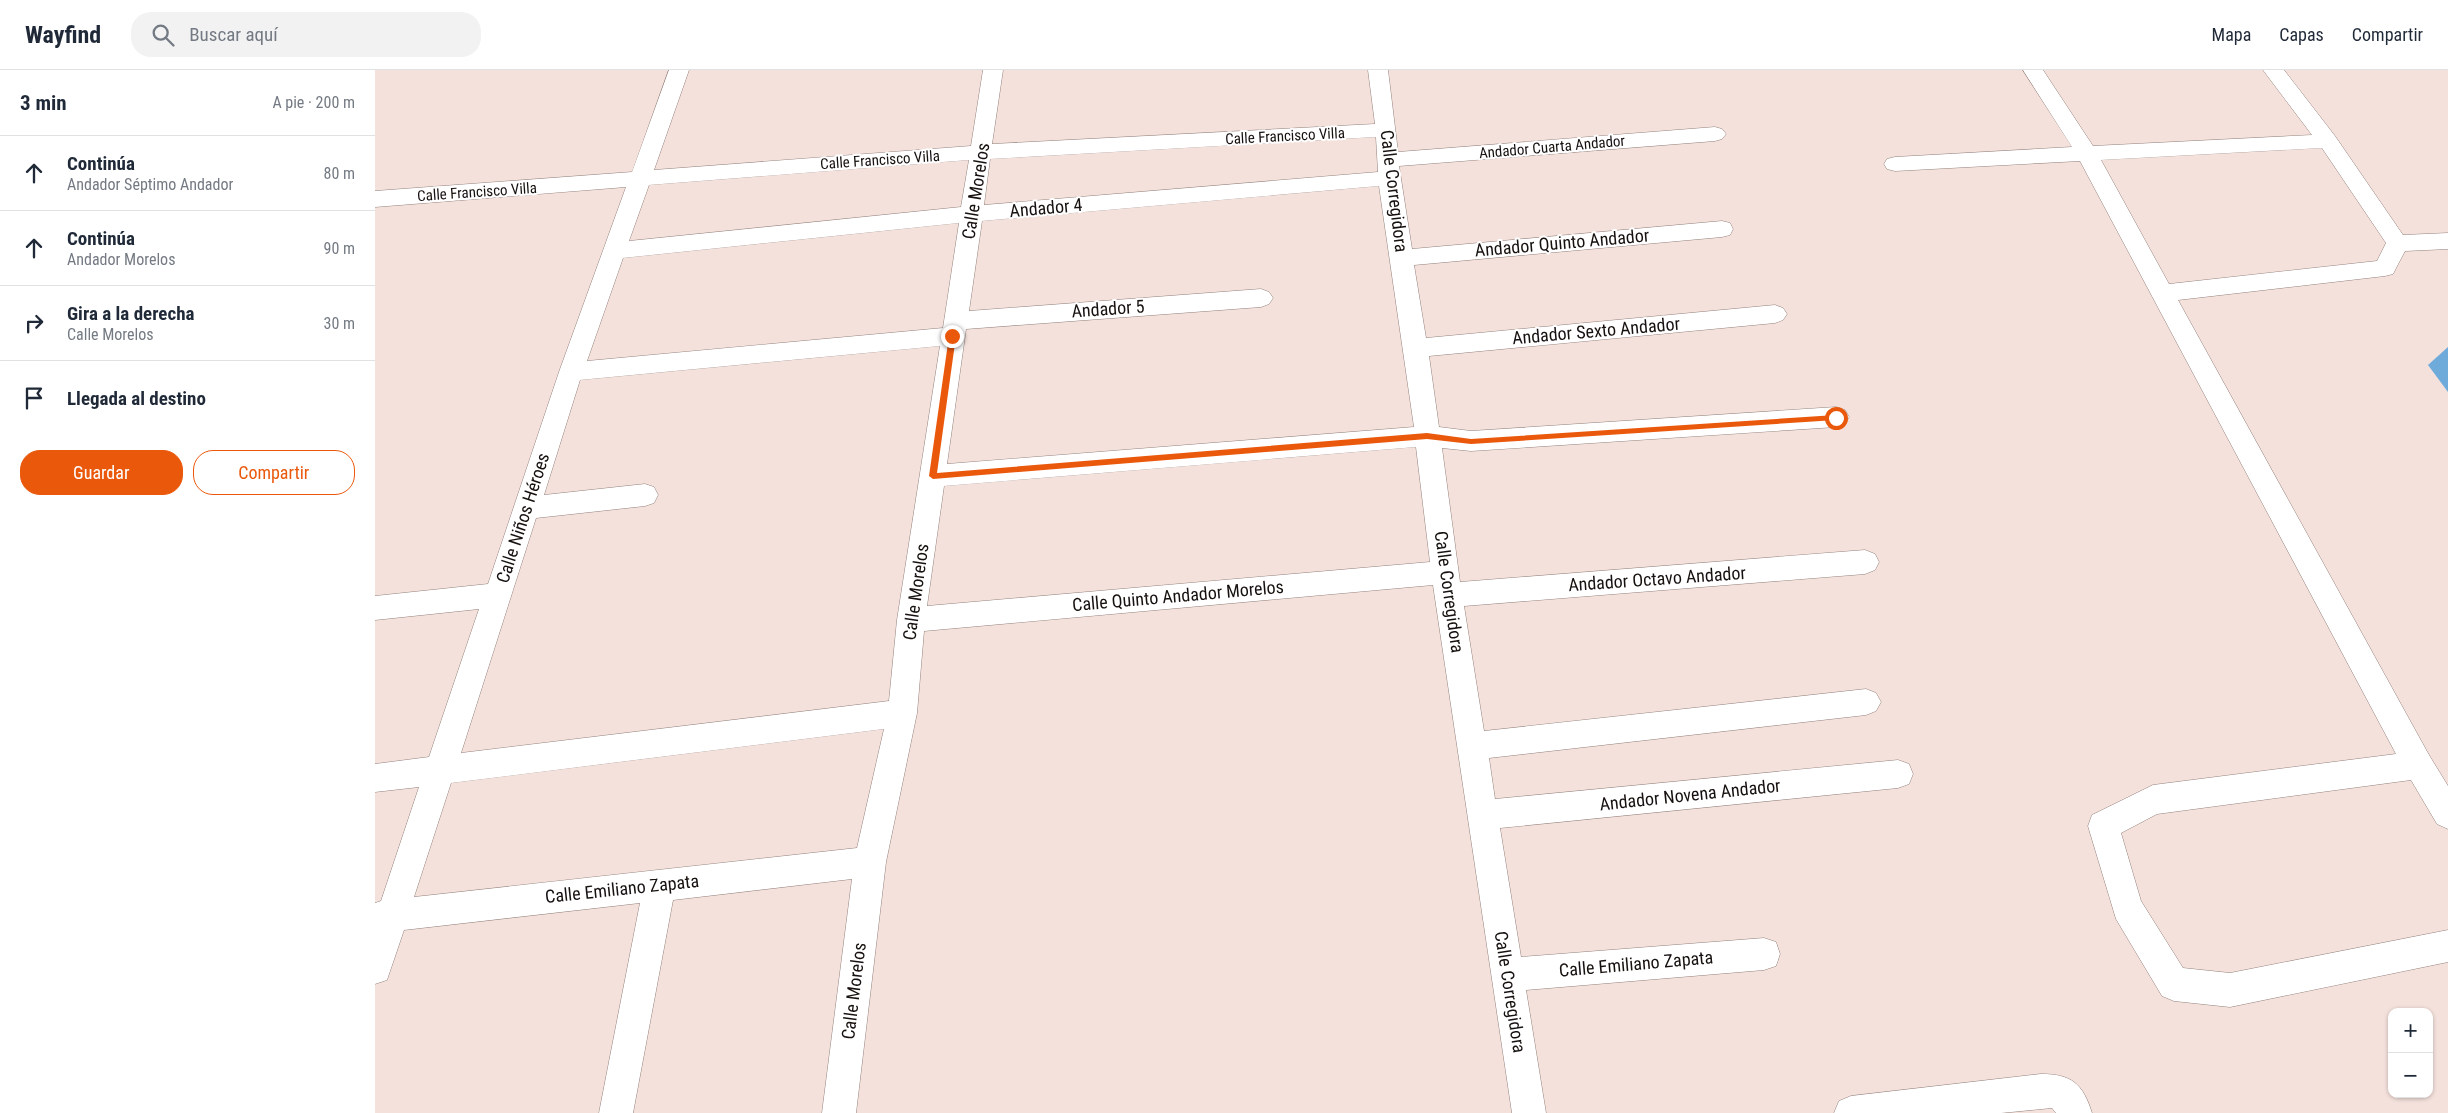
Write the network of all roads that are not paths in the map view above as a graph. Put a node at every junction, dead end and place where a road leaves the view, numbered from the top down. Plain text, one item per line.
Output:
1 (679, 70) edge
2 (993, 70) edge
3 (1378, 70) edge
4 (2033, 70) edge
5 (2273, 70) edge
6 (1386, 130) junction
7 (1715, 134) dead end
8 (2328, 141) junction
9 (983, 152) junction
10 (2087, 154) junction
11 (1895, 164) dead end
12 (1389, 169) junction
13 (641, 179) junction
14 (375, 200) edge
15 (973, 214) junction
16 (1722, 229) dead end
17 (2448, 241) edge
18 (2397, 243) junction
19 (613, 251) junction
20 (1402, 258) junction
21 (2162, 293) junction
22 (1261, 298) dead end
23 (1775, 314) dead end
24 (953, 328) junction
25 (1416, 348) junction
26 (571, 372) junction
27 (1836, 418) dead end
28 (1427, 436) junction
29 (933, 476) junction
30 (645, 496) dead end
31 (527, 508) junction
32 (1865, 562) dead end
33 (1447, 583) junction
34 (498, 595) junction
35 (375, 608) edge
36 (911, 620) junction
37 (1865, 702) dead end
38 (902, 713) junction
39 (1472, 746) junction
40 (2418, 765) junction
41 (440, 770) junction
42 (1898, 774) dead end
43 (375, 778) edge
44 (2448, 814) edge
45 (1483, 815) junction
46 (870, 862) junction
47 (660, 884) junction
48 (384, 916) edge
49 (2448, 946) edge
50 (1763, 954) dead end
51 (375, 968) edge
52 (1508, 975) junction
53 (617, 1113) edge
54 (839, 1113) edge
55 (1529, 1113) edge
56 (1851, 1113) edge
57 (2075, 1113) edge

1 - 13 street, Calle Niños Héroes
2 - 9 street, Calle Morelos
3 - 6 street, Calle Corregidora
4 - 10 street
5 - 8 street
6 - 9 street, Calle Francisco Villa
6 - 12 street, Calle Corregidora
7 - 12 street, Andador Cuarta Andador
8 - 10 street
8 - 18 street
9 - 13 street, Calle Francisco Villa
9 - 15 street, Calle Morelos
10 - 11 street
10 - 21 street
12 - 15 street, Andador 4
12 - 20 street, Calle Corregidora
13 - 14 street, Calle Francisco Villa
13 - 19 street, Calle Niños Héroes
15 - 19 street, Andador 4
15 - 24 street, Calle Morelos
16 - 20 street, Andador Quinto Andador
17 - 18 street
18 - 21 street
19 - 26 street, Calle Niños Héroes
20 - 25 street, Calle Corregidora
21 - 40 street
22 - 24 street, Andador 5
23 - 25 street, Andador Sexto Andador
24 - 26 street, Andador 5
24 - 29 street, Calle Morelos
25 - 28 street, Calle Corregidora
26 - 31 street, Calle Niños Héroes
27 - 28 street
28 - 29 street
28 - 33 street, Calle Corregidora
29 - 36 street, Calle Morelos
30 - 31 street
31 - 34 street, Calle Niños Héroes
32 - 33 street, Andador Octavo Andador
33 - 36 street, Calle Quinto Andador Morelos
33 - 39 street, Calle Corregidora
34 - 35 street
34 - 41 street, Calle Niños Héroes
36 - 38 street, Calle Morelos
37 - 39 street
38 - 41 street
38 - 46 street, Calle Morelos
39 - 45 street, Calle Corregidora
40 - 44 street
40 - 49 street
41 - 43 street
41 - 48 street, Calle Niños Héroes
42 - 45 street, Andador Novena Andador
45 - 52 street, Calle Corregidora
46 - 47 street, Calle Emiliano Zapata
46 - 54 street, Calle Morelos
47 - 48 street, Calle Emiliano Zapata
47 - 53 street
48 - 51 street, Calle Niños Héroes
50 - 52 street, Calle Emiliano Zapata
52 - 55 street, Calle Corregidora
56 - 57 street

